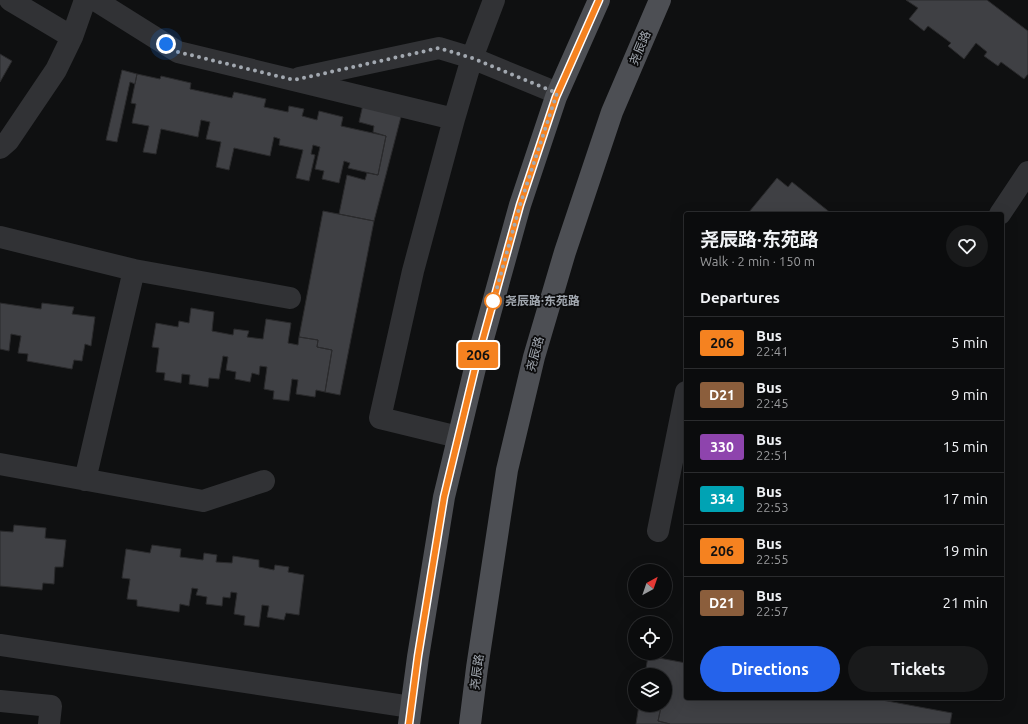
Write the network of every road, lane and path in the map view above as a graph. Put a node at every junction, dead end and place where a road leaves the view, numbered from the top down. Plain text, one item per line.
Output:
1 (10, 0) edge
2 (85, 0) edge
3 (95, 0) edge
4 (494, 0) edge
5 (599, 0) edge
6 (660, 0) edge
7 (72, 37) junction
8 (472, 58) junction
9 (294, 80) junction
10 (557, 93) junction
11 (454, 119) junction
12 (0, 148) edge
13 (1028, 172) edge
14 (1001, 212) edge
15 (0, 237) edge
16 (134, 270) junction
17 (290, 298) dead end
18 (684, 402) edge
19 (458, 437) junction
20 (0, 464) edge
21 (85, 480) junction
22 (264, 481) dead end
23 (658, 530) dead end
24 (0, 645) edge
25 (0, 701) edge
26 (410, 716) edge
27 (49, 724) edge
28 (470, 724) edge

1 - 7 street
2 - 7 street
3 - 9 street
4 - 8 street
5 - 10 main road
6 - 28 main road, 尧辰路
7 - 12 street
8 - 9 street
8 - 10 street
8 - 11 street
9 - 11 street
10 - 19 main road
11 - 19 street
13 - 14 street
15 - 16 street
16 - 17 street
16 - 21 street
18 - 23 street
19 - 26 main road
20 - 21 street
21 - 22 street
24 - 26 street
25 - 27 street

